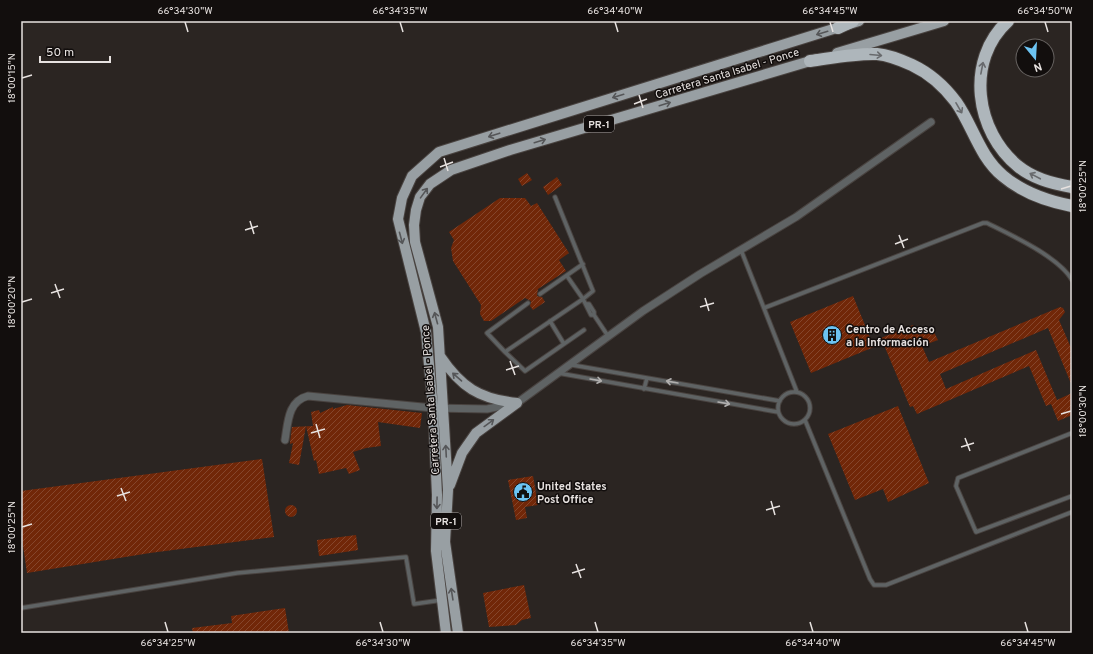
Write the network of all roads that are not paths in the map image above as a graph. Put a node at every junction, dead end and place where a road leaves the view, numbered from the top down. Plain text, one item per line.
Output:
1 (853, 21) edge
2 (859, 21) edge
3 (944, 21) edge
4 (1008, 21) edge
5 (838, 28) junction
6 (810, 61) junction
7 (931, 122) dead end
8 (1072, 187) edge
9 (555, 197) dead end
10 (1072, 206) edge
11 (741, 250) junction
12 (583, 264) junction
13 (567, 276) junction
14 (1072, 280) edge
15 (540, 294) dead end
16 (583, 299) junction
17 (528, 303) dead end
18 (764, 308) junction
19 (550, 321) junction
20 (584, 330) dead end
21 (608, 336) junction
22 (564, 344) junction
23 (505, 352) junction
24 (440, 356) junction
25 (570, 364) junction
26 (557, 373) junction
27 (647, 378) junction
28 (644, 388) junction
29 (797, 392) junction
30 (780, 401) junction
31 (517, 403) junction
32 (438, 408) junction
33 (778, 412) junction
34 (805, 420) junction
35 (1072, 433) edge
36 (285, 440) dead end
37 (448, 490) junction
38 (1072, 496) edge
39 (1072, 512) edge
40 (442, 600) junction
41 (21, 608) edge
42 (446, 633) edge
43 (458, 633) edge

1 - 5 highway
2 - 5 main road, Carretera Santa Isabel - Ponce / PR-1
3 - 6 main road, Carretera Santa Isabel - Ponce / PR-1
8 -> 4 highway
5 -> 32 main road, Carretera Santa Isabel - Ponce / PR-1
6 -> 10 highway
24 -> 6 main road, Carretera Santa Isabel - Ponce / PR-1
7 - 11 street
9 - 12 lane
11 - 18 lane
11 - 21 street
12 - 13 lane
12 - 16 lane
13 - 15 lane
13 - 16 lane
14 - 18 lane
16 - 19 lane
16 - 21 lane
17 - 23 lane
18 - 29 lane
19 - 22 lane
19 - 23 lane
20 - 22 lane
21 - 25 street
22 - 23 lane
31 -> 24 main road
24 - 32 main road, Carretera Santa Isabel - Ponce / PR-1
25 - 26 street
25 - 27 lane
26 -> 28 lane
26 - 31 street
27 - 28 lane
30 -> 27 lane
28 -> 33 lane
29 - 30 lane
29 - 34 lane
30 - 33 lane
31 - 32 street
37 -> 31 main road
32 - 36 street
37 -> 32 main road, Carretera Santa Isabel - Ponce / PR-1
32 -> 40 main road, Carretera Santa Isabel - Ponce / PR-1
33 - 34 lane
34 - 39 lane
35 - 38 lane
43 -> 37 main road, Carretera Santa Isabel - Ponce / PR-1
40 - 41 lane
40 - 42 main road, Carretera Santa Isabel - Ponce / PR-1

